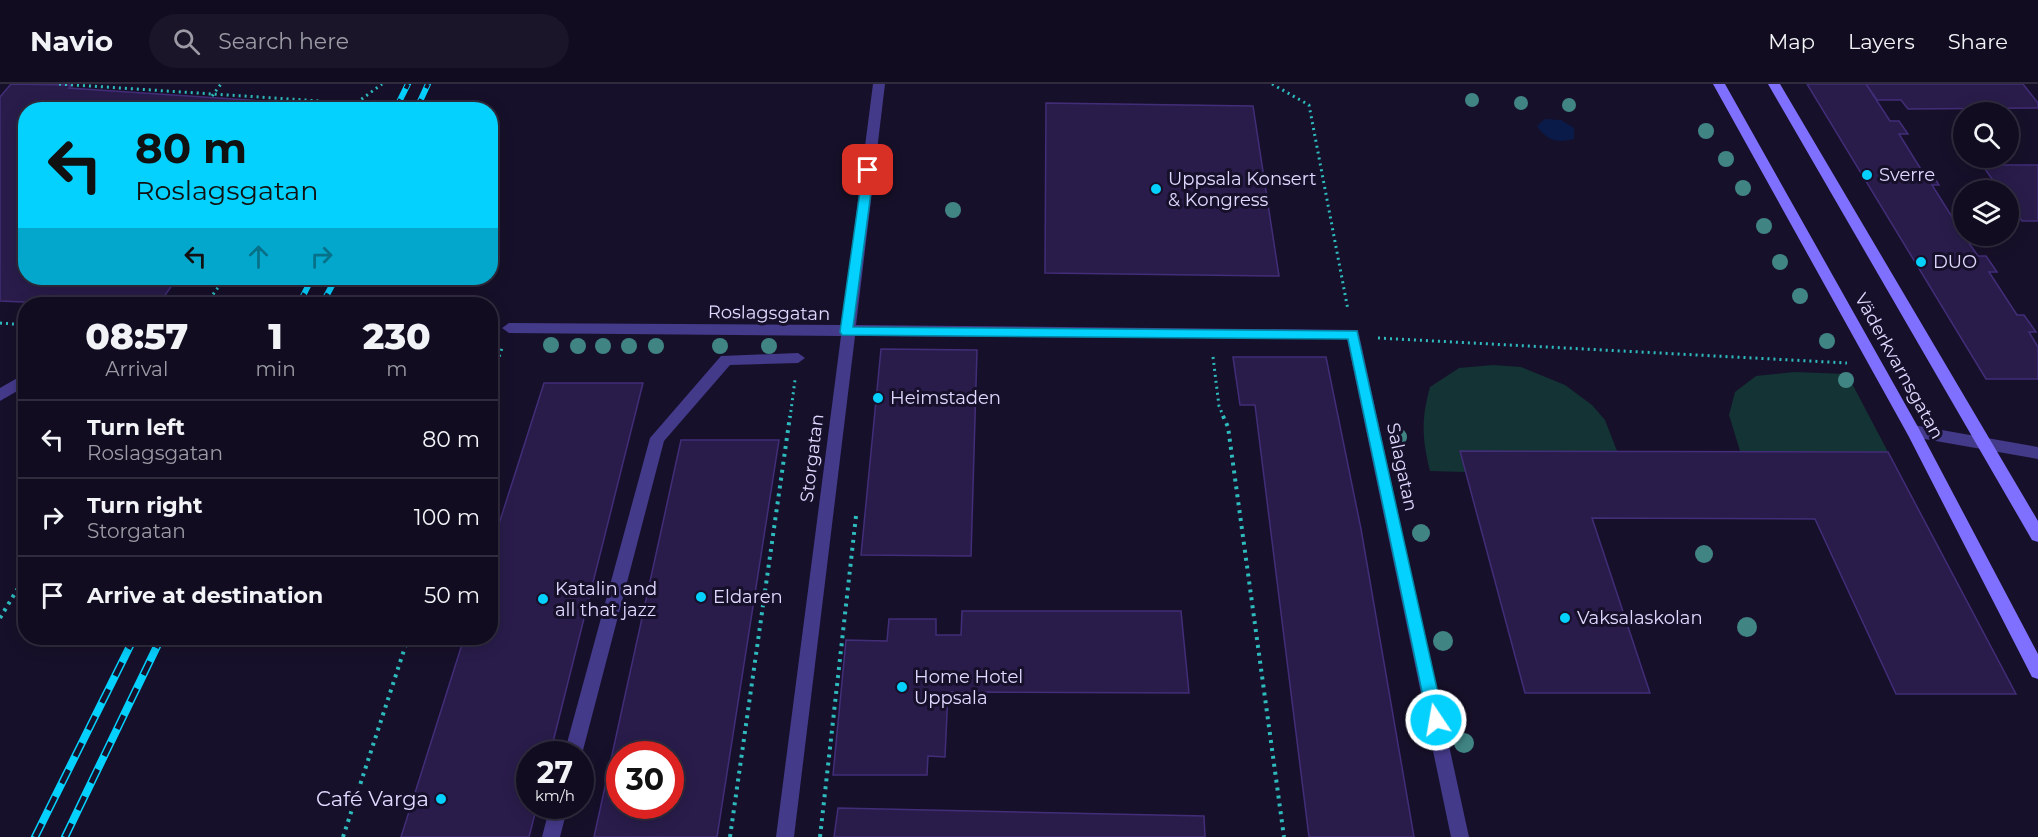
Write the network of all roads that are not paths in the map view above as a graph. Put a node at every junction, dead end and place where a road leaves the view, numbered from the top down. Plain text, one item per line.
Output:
1 (879, 84) edge
2 (1719, 84) edge
3 (1774, 84) edge
4 (509, 328) road end
5 (846, 332) junction
6 (1353, 334) joint
7 (798, 358) road end
8 (18, 383) edge
9 (0, 395) edge
10 (1913, 431) junction
11 (1983, 443) junction
12 (2038, 453) edge
13 (2038, 536) edge
14 (2038, 671) edge
15 (576, 741) edge
16 (556, 819) edge
17 (551, 837) edge
18 (785, 837) edge
19 (1460, 837) edge

1 - 5 street, Storgatan
2 - 10 main road, Väderkvarnsgatan
3 - 11 main road, Väderkvarnsgatan
4 - 5 street, Roslagsgatan
5 - 6 street, Roslagsgatan
5 - 18 street, Storgatan
6 - 19 street, Salagatan
7 - 15 street
8 - 9 street
10 - 11 street
10 - 14 main road, Väderkvarnsgatan
11 - 12 street
11 - 13 main road, Väderkvarnsgatan
16 - 17 street

